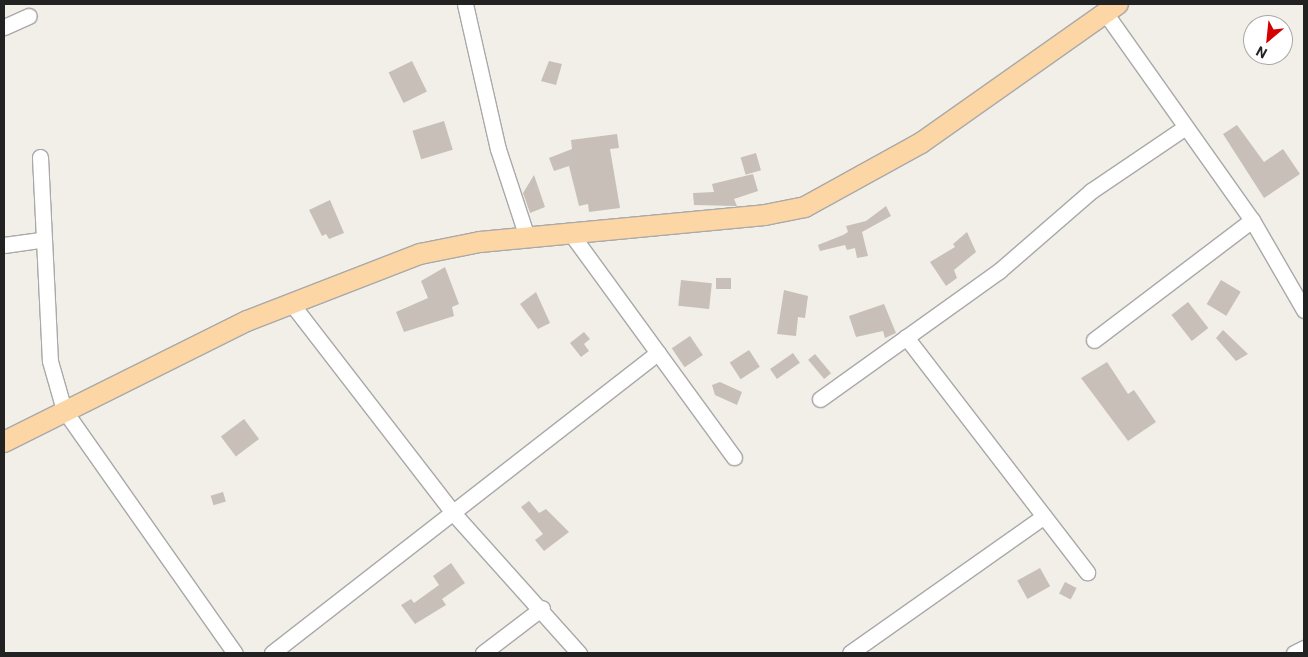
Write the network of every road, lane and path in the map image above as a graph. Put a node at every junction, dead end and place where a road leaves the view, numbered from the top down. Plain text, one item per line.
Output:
1 (465, 4) edge
2 (1112, 9) edge
3 (29, 16) dead end
4 (4, 27) edge
5 (1184, 128) junction
6 (40, 157) dead end
7 (1252, 220) junction
8 (569, 231) junction
9 (527, 237) junction
10 (41, 240) junction
11 (4, 245) edge
12 (291, 303) junction
13 (1304, 310) edge
14 (906, 337) junction
15 (1094, 340) dead end
16 (658, 353) junction
17 (820, 398) dead end
18 (64, 410) junction
19 (4, 442) edge
20 (734, 457) dead end
21 (455, 515) junction
22 (1044, 516) junction
23 (1087, 572) dead end
24 (542, 608) junction
25 (1304, 648) edge
26 (235, 653) edge
27 (272, 653) edge
28 (483, 653) edge
29 (578, 653) edge
30 (850, 653) edge
31 (1294, 653) edge

1 - 9 street
2 - 5 street
2 - 8 main road
3 - 4 street
5 - 7 street
5 - 14 street
6 - 10 street
7 - 13 street
7 - 15 street
8 - 9 main road
8 - 16 street
9 - 12 main road
10 - 11 street
10 - 18 street
12 - 18 main road
12 - 21 street
14 - 17 street
14 - 22 street
16 - 20 street
16 - 21 street
18 - 19 main road
18 - 26 street
21 - 24 street
21 - 27 street
22 - 23 street
22 - 30 street
24 - 28 street
24 - 29 street
25 - 31 street

